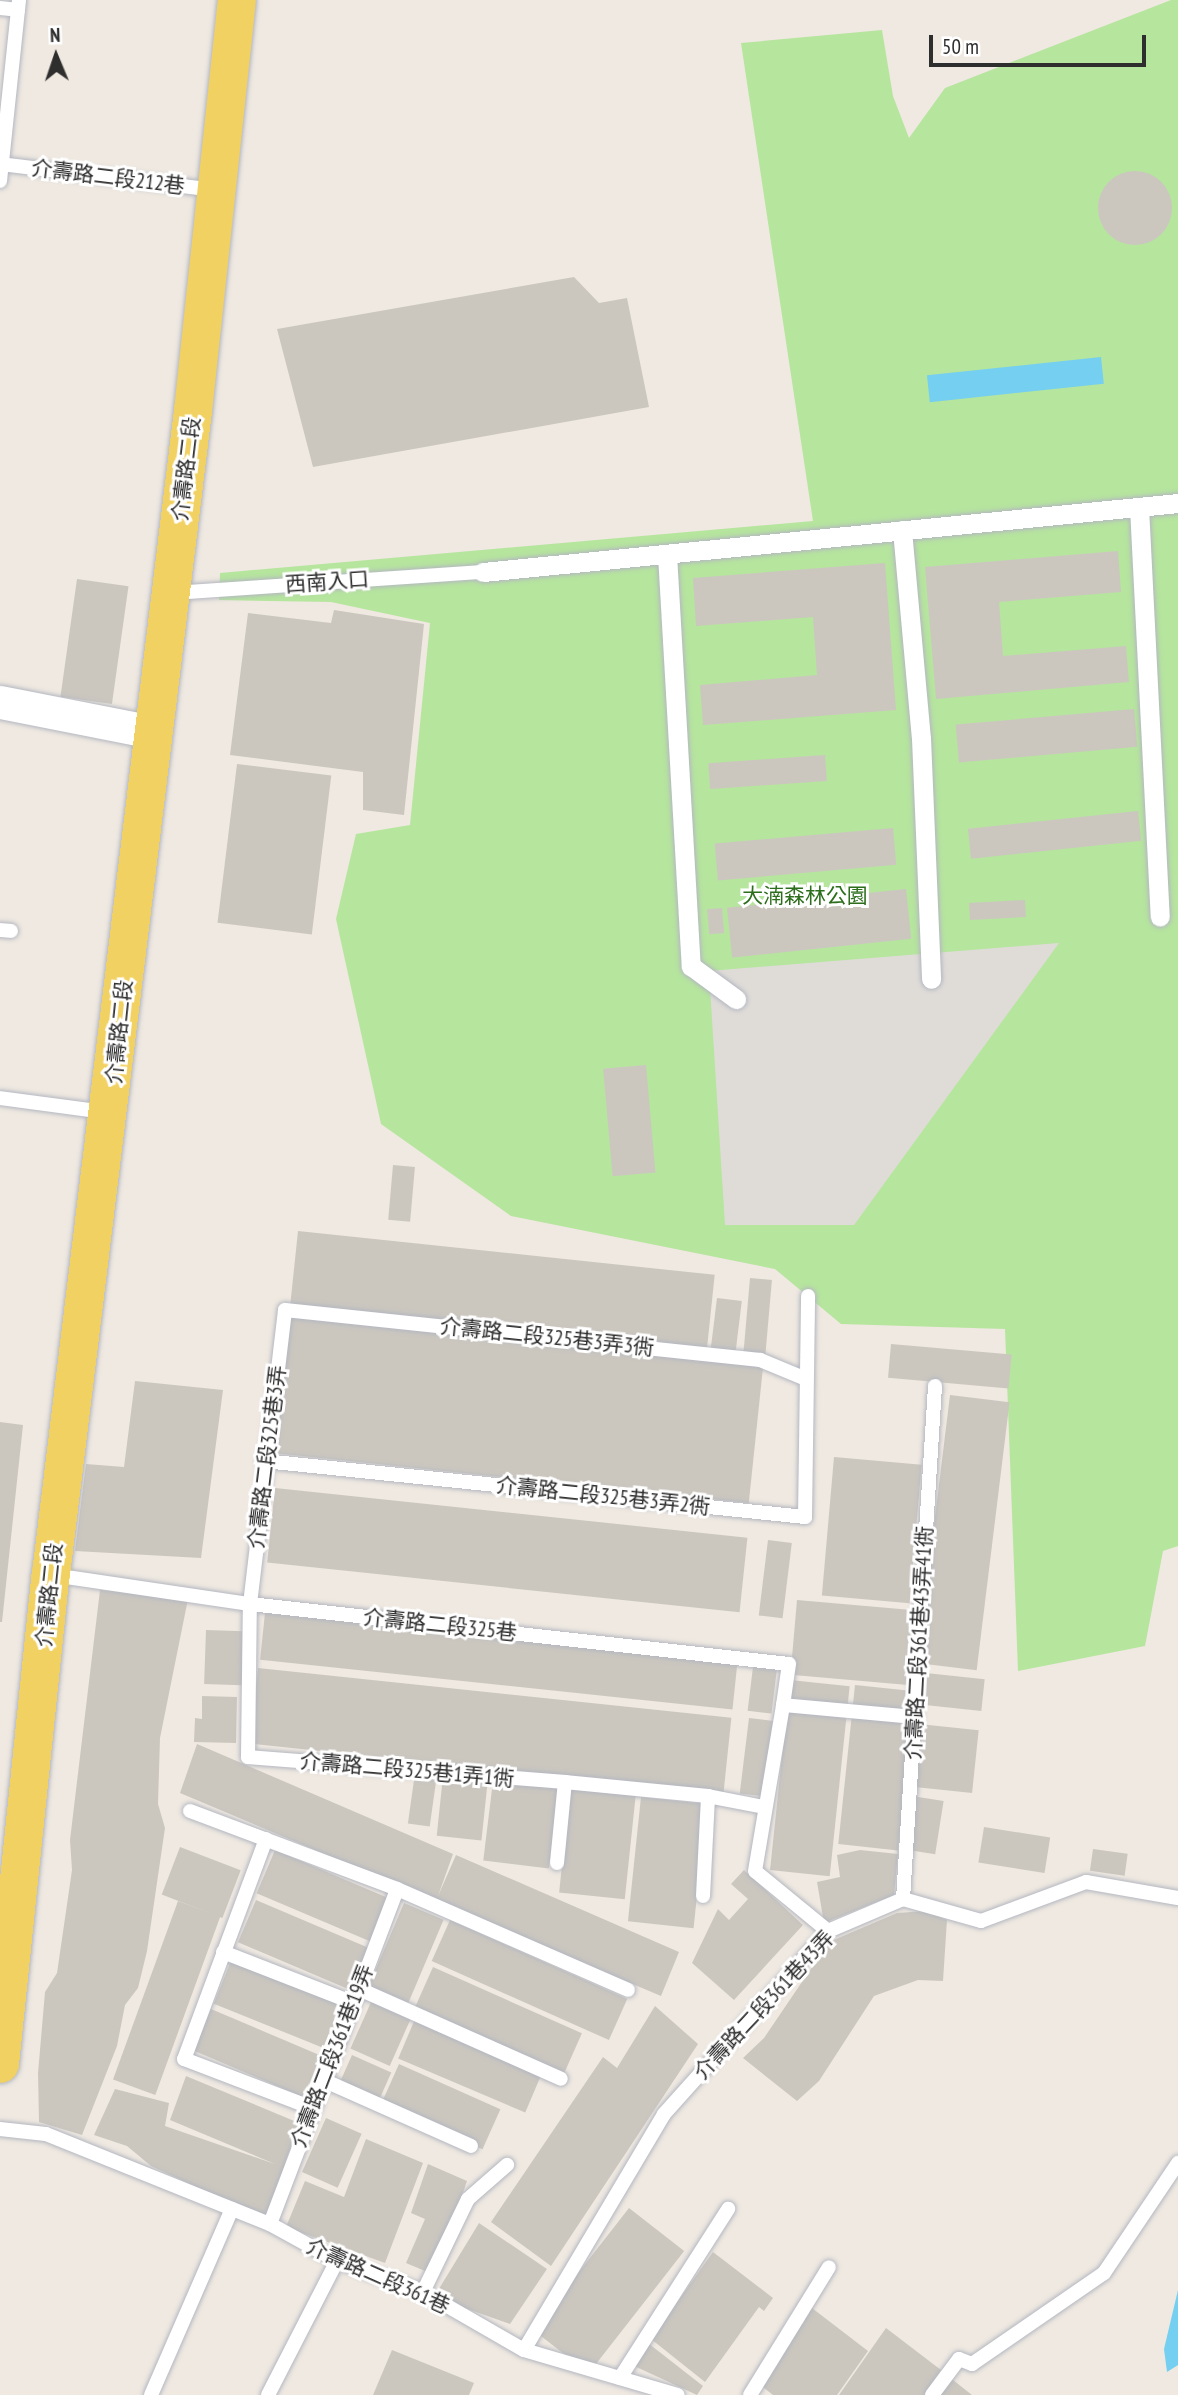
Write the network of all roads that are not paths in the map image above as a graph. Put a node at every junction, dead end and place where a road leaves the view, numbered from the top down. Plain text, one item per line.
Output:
1 (237, 0) edge
2 (19, 5) edge
3 (0, 8) edge
4 (1, 164) edge
5 (0, 181) edge
6 (216, 191) junction
7 (1178, 503) edge
8 (1139, 507) junction
9 (902, 530) junction
10 (667, 554) junction
11 (483, 572) joint
12 (171, 593) junction
13 (0, 702) edge
14 (153, 732) junction
15 (1160, 916) dead end
16 (931, 979) dead end
17 (736, 999) dead end
18 (0, 1098) edge
19 (110, 1112) junction
20 (808, 1296) dead end
21 (285, 1310) joint
22 (806, 1379) junction
23 (935, 1386) dead end
24 (264, 1461) junction
25 (51, 1574) junction
26 (250, 1604) junction
27 (783, 1705) junction
28 (915, 1717) junction
29 (248, 1757) joint
30 (565, 1782) junction
31 (708, 1797) junction
32 (764, 1807) junction
33 (190, 1811) dead end
34 (266, 1839) junction
35 (557, 1863) dead end
36 (397, 1889) junction
37 (703, 1896) dead end
38 (1178, 1898) edge
39 (903, 1899) junction
40 (828, 1931) junction
41 (223, 1952) junction
42 (5, 1969) edge
43 (357, 1988) junction
44 (628, 1990) dead end
45 (351, 2002) junction
46 (0, 2064) edge
47 (561, 2079) dead end
48 (323, 2080) junction
49 (313, 2108) junction
50 (0, 2129) edge
51 (471, 2146) dead end
52 (1178, 2163) edge
53 (507, 2165) dead end
54 (232, 2209) junction
55 (728, 2209) dead end
56 (270, 2224) junction
57 (337, 2261) junction
58 (828, 2267) dead end
59 (423, 2292) junction
60 (524, 2350) junction
61 (621, 2378) junction
62 (151, 2395) edge
63 (268, 2395) edge
64 (676, 2395) edge
65 (750, 2395) edge
66 (932, 2395) edge

1 - 6 main road, 介壽路二段
2 - 3 lane
2 - 4 lane
4 - 5 lane
4 - 6 lane, 介壽路二段212巷
6 - 12 main road, 介壽路二段
7 - 8 street
8 - 9 street
8 - 15 street
9 - 10 street
9 - 16 street
10 - 11 street
10 - 17 street
11 - 12 lane, 西南入口
12 - 14 main road, 介壽路二段
13 - 14 street
14 - 19 main road, 介壽路二段
18 - 19 lane
19 - 25 main road, 介壽路二段
20 - 22 lane
21 - 22 lane, 介壽路二段325巷3弄3衖
21 - 24 lane, 介壽路二段325巷3弄
22 - 24 lane, 介壽路二段325巷3弄2衖
23 - 28 lane, 介壽路二段361巷43弄41衖
24 - 26 lane, 介壽路二段325巷3弄
25 - 26 lane, 介壽路二段325巷
25 - 42 main road, 介壽路二段
26 - 27 lane, 介壽路二段325巷
26 - 29 lane, 介壽路二段325巷3弄
27 - 28 lane
27 - 32 lane
28 - 39 lane, 介壽路二段361巷43弄41衖
29 - 30 lane, 介壽路二段325巷1弄1衖
30 - 31 lane, 介壽路二段325巷1弄1衖
30 - 35 lane
31 - 32 lane, 介壽路二段325巷1弄1衖
31 - 37 lane
32 - 40 lane
33 - 34 lane
34 - 36 lane
34 - 41 lane
36 - 43 lane, 介壽路二段361巷19弄
36 - 44 lane
38 - 39 lane
39 - 40 lane, 介壽路二段361巷43弄
40 - 60 lane, 介壽路二段361巷43弄
41 - 45 lane
41 - 49 lane
42 - 46 main road, 介壽路二段
43 - 45 lane, 介壽路二段361巷19弄
43 - 47 lane
45 - 48 lane, 介壽路二段361巷19弄
48 - 49 lane, 介壽路二段361巷19弄
48 - 51 lane
49 - 56 lane, 介壽路二段361巷19弄
50 - 54 lane, 介壽路二段361巷
52 - 66 lane
53 - 59 lane
54 - 56 lane, 介壽路二段361巷
54 - 62 lane
55 - 61 lane
56 - 57 lane, 介壽路二段361巷
57 - 59 lane, 介壽路二段361巷
57 - 63 lane
58 - 65 lane
59 - 60 lane, 介壽路二段361巷
60 - 61 lane, 介壽路二段361巷
61 - 64 lane, 介壽路二段361巷

